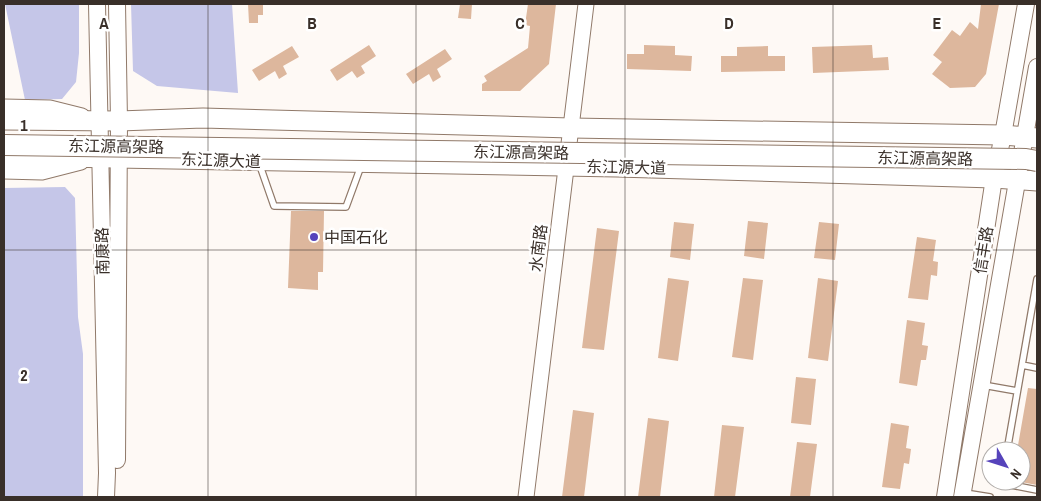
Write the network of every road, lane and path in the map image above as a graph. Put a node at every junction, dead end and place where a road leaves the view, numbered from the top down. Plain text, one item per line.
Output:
1 (97, 4) edge
2 (117, 4) edge
3 (586, 4) edge
4 (1026, 4) edge
5 (1037, 67) edge
6 (4, 107) edge
7 (4, 120) edge
8 (100, 120) junction
9 (120, 121) junction
10 (571, 128) junction
11 (4, 131) edge
12 (1003, 135) junction
13 (1034, 139) edge
14 (4, 145) edge
15 (4, 156) edge
16 (100, 157) junction
17 (119, 158) junction
18 (1037, 160) edge
19 (259, 161) junction
20 (362, 163) junction
21 (566, 166) junction
22 (4, 170) edge
23 (994, 178) junction
24 (1017, 180) junction
25 (1037, 181) edge
26 (1037, 279) edge
27 (1022, 365) junction
28 (1037, 368) edge
29 (982, 385) junction
30 (1017, 391) junction
31 (1009, 441) edge
32 (962, 495) edge
33 (106, 497) edge
34 (117, 497) edge
35 (526, 497) edge
36 (945, 497) edge
37 (990, 497) edge

1 - 8 main road, 南康路
2 - 9 main road, 南康路
3 - 10 street, 水南路
4 - 12 main road, 信丰路
5 - 13 main road, 信丰路
6 - 8 street
7 - 8 main road
8 - 9 main road
8 - 16 main road, 南康路
9 - 10 main road
9 - 17 main road, 南康路
10 - 12 main road
10 - 21 street, 水南路
11 - 13 highway, 东江源高架路
12 - 13 main road
12 - 23 main road, 信丰路
13 - 24 main road, 信丰路
14 - 18 highway, 东江源高架路, bridge
15 - 16 main road, 东江源大道
16 - 17 main road, 东江源大道
16 - 22 street
16 - 33 main road, 南康路
17 - 19 main road, 东江源大道
17 - 34 main road, 南康路
19 - 20 main road, 东江源大道
19 - 20 lane
20 - 21 main road, 东江源大道
21 - 23 main road, 东江源大道
21 - 35 street, 水南路
23 - 24 main road, 东江源大道
23 - 36 main road, 信丰路
24 - 25 main road, 东江源大道
24 - 29 main road, 信丰路
26 - 27 lane
27 - 28 lane
27 - 30 lane
29 - 30 lane
29 - 32 main road, 信丰路
30 - 31 lane
32 - 37 lane

